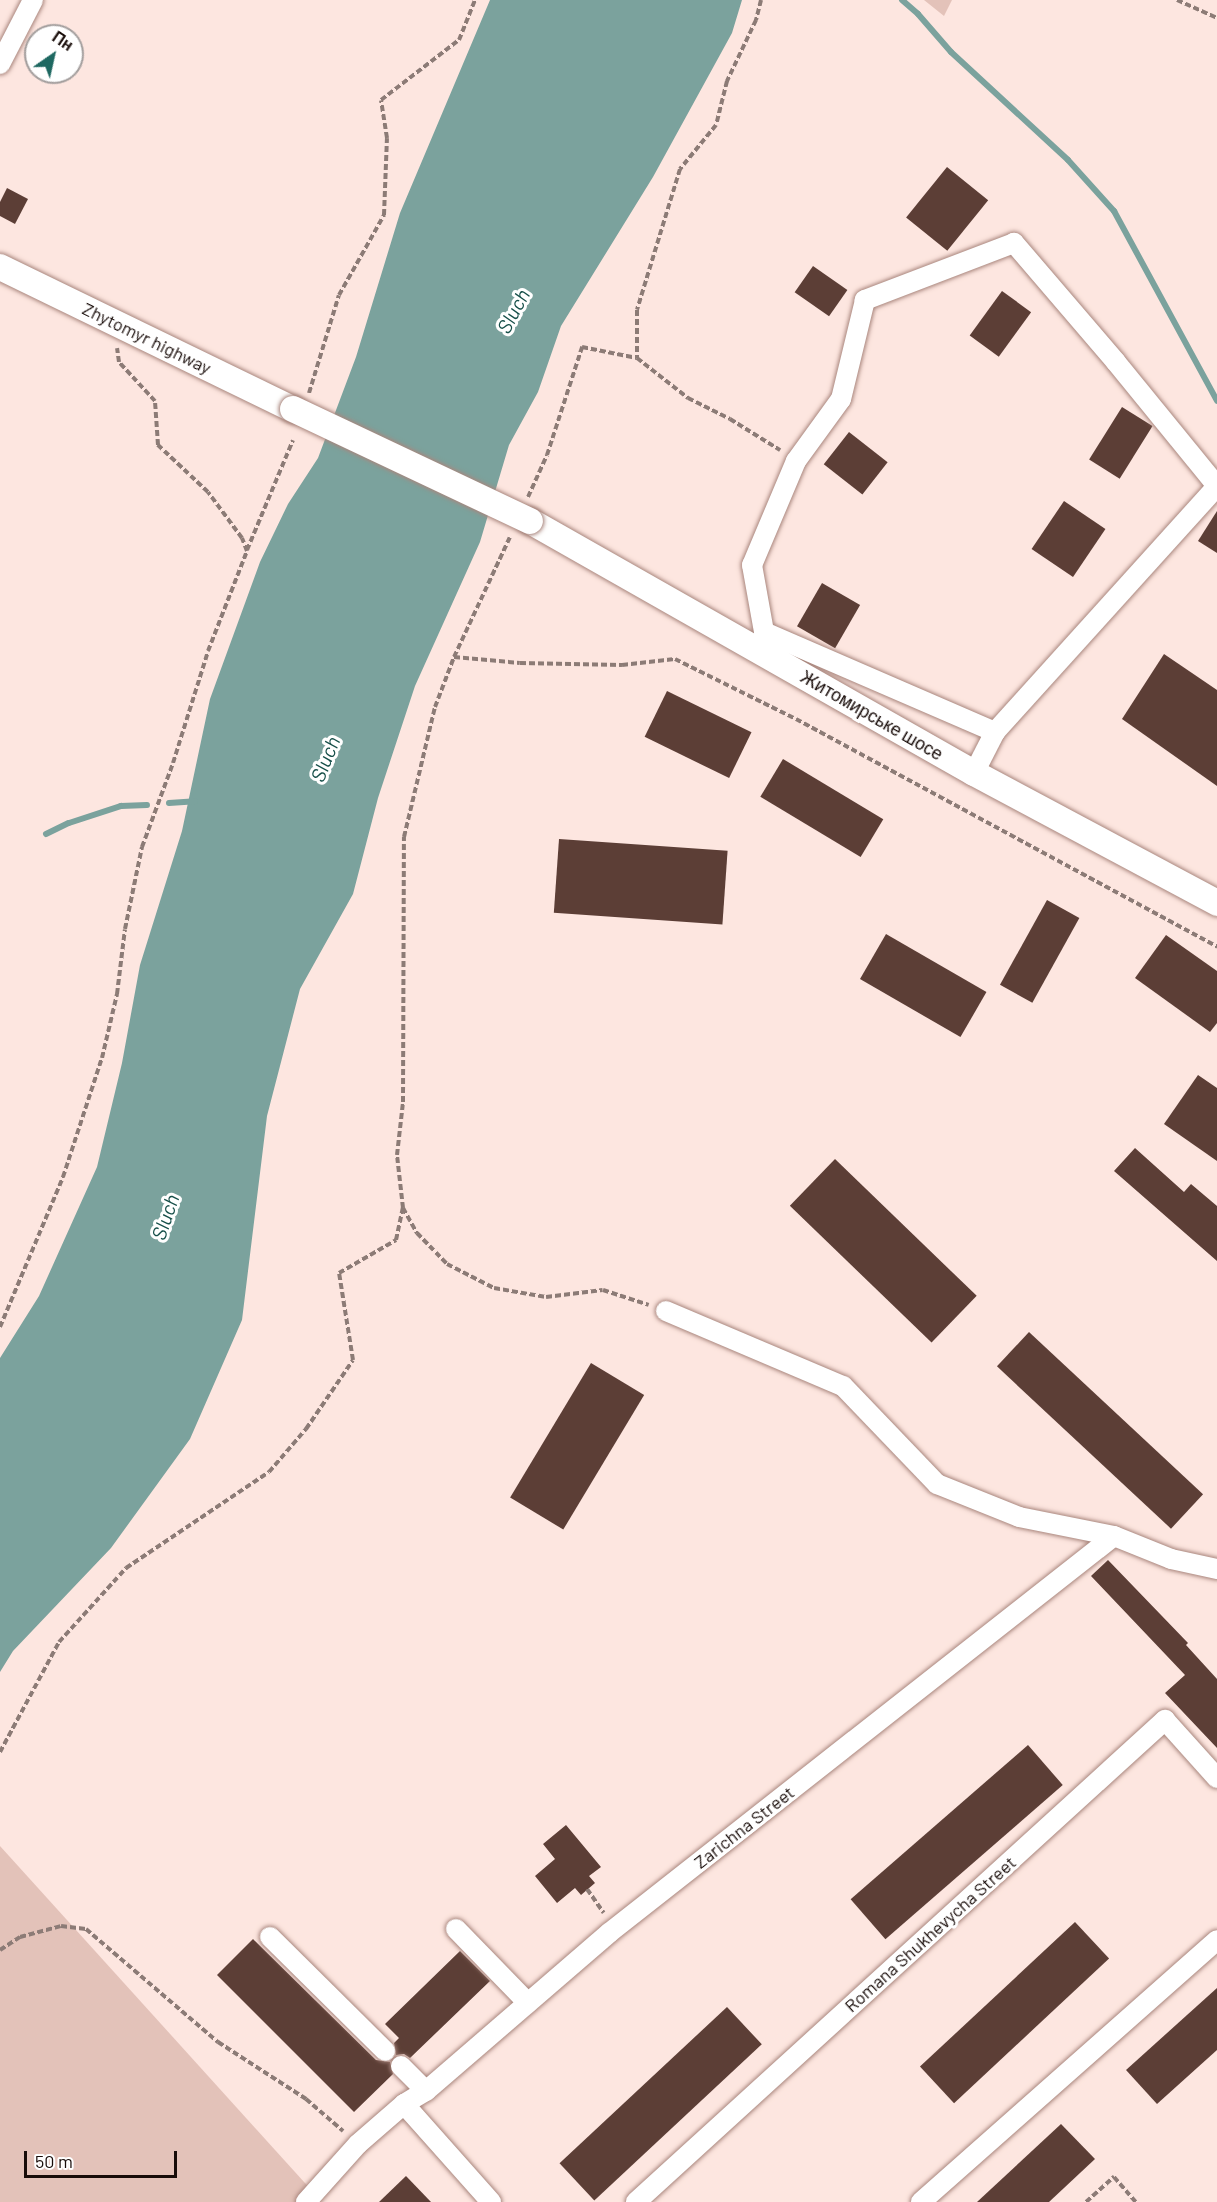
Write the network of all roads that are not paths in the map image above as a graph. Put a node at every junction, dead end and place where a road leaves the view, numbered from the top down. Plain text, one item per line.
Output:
1 (33, 0) edge
2 (0, 64) edge
3 (0, 267) edge
4 (523, 516) joint
5 (995, 732) junction
6 (974, 773) junction
7 (1217, 903) edge
8 (666, 1311) road end
9 (1114, 1536) junction
10 (1217, 1569) edge
11 (1217, 1778) edge
12 (456, 1929) dead end
13 (270, 1937) dead end
14 (1217, 1940) edge
15 (528, 2003) junction
16 (386, 2051) dead end
17 (401, 2066) dead end
18 (426, 2091) junction
19 (404, 2104) junction
20 (306, 2202) edge
21 (491, 2202) edge
22 (636, 2202) edge
23 (921, 2202) edge

1 - 2 street
3 - 4 main road, Zhytomyr highway, bridge
4 - 6 main road, Житомирське шосе
5 - 5 street
5 - 6 street
6 - 7 main road, Житомирське шосе
8 - 9 street
9 - 10 street
9 - 15 street, Zarichna Street
11 - 22 street, Romana Shukhevycha Street
12 - 15 street
13 - 16 street
14 - 23 street
15 - 18 street, Zarichna Street
17 - 18 street
18 - 19 street, Zarichna Street
19 - 20 street, Zarichna Street
19 - 21 street

